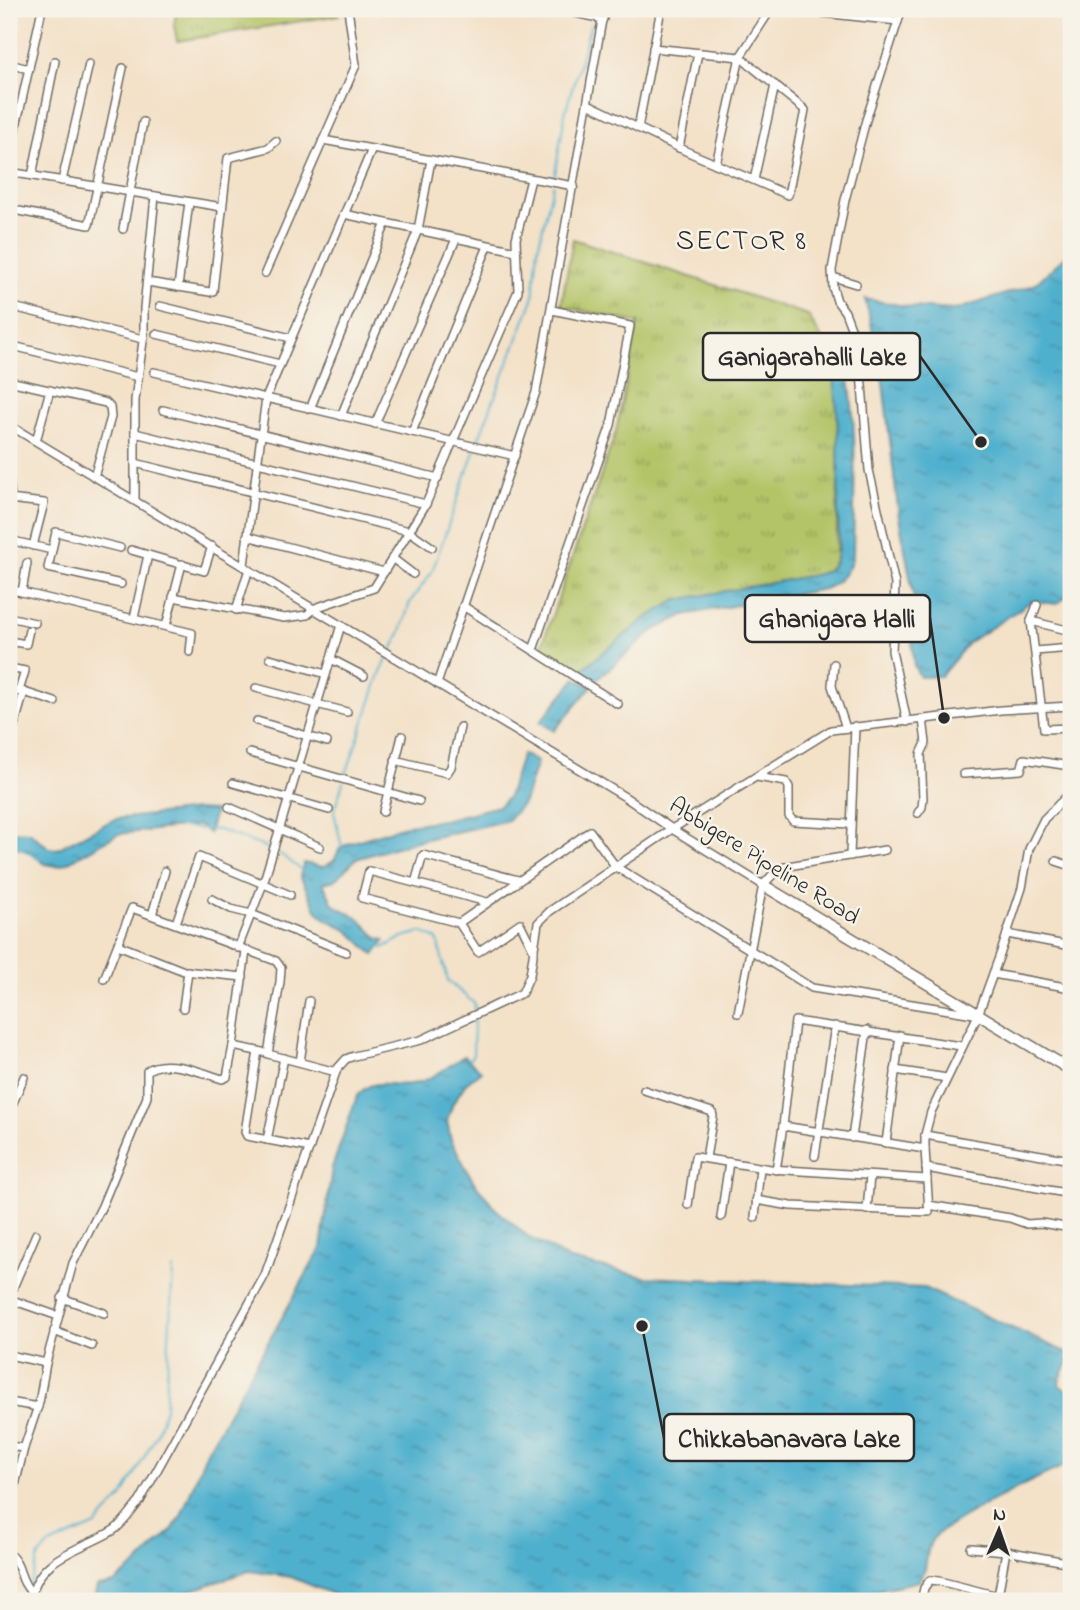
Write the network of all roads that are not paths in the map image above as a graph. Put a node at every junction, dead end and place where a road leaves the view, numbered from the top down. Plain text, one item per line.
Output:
1 (42, 9) edge
2 (348, 9) edge
3 (557, 9) edge
4 (604, 9) edge
5 (661, 9) edge
6 (771, 9) edge
7 (784, 9) edge
8 (902, 9) edge
9 (845, 12) edge
10 (603, 19) junction
11 (898, 21) junction
12 (653, 48) junction
13 (698, 53) junction
14 (740, 57) junction
15 (55, 61) dead end
16 (9, 64) edge
17 (89, 65) dead end
18 (123, 68) dead end
19 (29, 69) junction
20 (775, 85) junction
21 (588, 104) junction
22 (9, 107) edge
23 (20, 109) junction
24 (142, 122) dead end
25 (638, 128) junction
26 (323, 140) junction
27 (276, 141) dead end
28 (679, 148) junction
29 (372, 149) junction
30 (9, 155) edge
31 (431, 160) junction
32 (716, 164) junction
33 (9, 172) edge
34 (32, 176) junction
35 (531, 179) junction
36 (754, 180) junction
37 (62, 181) junction
38 (96, 186) junction
39 (574, 186) junction
40 (130, 192) junction
41 (155, 196) junction
42 (189, 202) junction
43 (222, 207) junction
44 (9, 209) edge
45 (344, 214) junction
46 (386, 223) junction
47 (123, 229) dead end
48 (418, 230) junction
49 (456, 239) junction
50 (488, 246) junction
51 (516, 251) junction
52 (265, 273) dead end
53 (833, 277) junction
54 (147, 282) junction
55 (856, 284) dead end
56 (178, 287) junction
57 (9, 306) edge
58 (160, 306) dead end
59 (552, 310) junction
60 (156, 334) dead end
61 (143, 338) junction
62 (291, 338) junction
63 (9, 345) edge
64 (280, 364) junction
65 (154, 372) dead end
66 (138, 377) junction
67 (9, 381) edge
68 (50, 390) junction
69 (265, 398) junction
70 (310, 408) junction
71 (163, 410) dead end
72 (341, 416) junction
73 (375, 424) junction
74 (9, 425) edge
75 (412, 432) junction
76 (135, 433) junction
77 (261, 434) junction
78 (36, 441) junction
79 (453, 442) junction
80 (515, 456) junction
81 (135, 463) junction
82 (257, 463) junction
83 (9, 475) edge
84 (94, 477) junction
85 (438, 478) junction
86 (253, 492) junction
87 (10, 498) edge
88 (135, 501) junction
89 (426, 504) junction
90 (409, 531) junction
91 (247, 536) junction
92 (9, 540) edge
93 (33, 546) junction
94 (212, 546) junction
95 (432, 547) dead end
96 (120, 548) dead end
97 (52, 550) junction
98 (131, 550) dead end
99 (148, 555) junction
100 (392, 558) junction
101 (27, 563) dead end
102 (182, 564) junction
103 (246, 567) junction
104 (384, 572) junction
105 (413, 574) dead end
106 (121, 584) dead end
107 (9, 589) edge
108 (22, 592) junction
109 (173, 597) junction
110 (1037, 605) dead end
111 (463, 606) junction
112 (316, 608) junction
113 (236, 610) junction
114 (9, 617) edge
115 (134, 618) junction
116 (1031, 621) junction
117 (35, 623) dead end
118 (341, 625) junction
119 (166, 626) junction
120 (29, 631) dead end
121 (1071, 631) edge
122 (9, 641) edge
123 (1071, 648) edge
124 (533, 650) junction
125 (1035, 651) junction
126 (190, 652) dead end
127 (270, 658) dead end
128 (331, 659) junction
129 (834, 664) dead end
130 (9, 668) edge
131 (326, 674) junction
132 (364, 676) dead end
133 (437, 684) junction
134 (256, 688) dead end
135 (9, 691) edge
136 (22, 692) junction
137 (55, 702) dead end
138 (317, 704) junction
139 (618, 704) dead end
140 (1071, 706) edge
141 (1042, 707) junction
142 (347, 712) dead end
143 (923, 719) junction
144 (257, 721) dead end
145 (906, 722) junction
146 (855, 726) junction
147 (460, 727) dead end
148 (846, 728) junction
149 (1071, 728) edge
150 (308, 736) junction
151 (402, 736) dead end
152 (327, 742) dead end
153 (9, 744) edge
154 (250, 753) dead end
155 (395, 760) junction
156 (1070, 765) edge
157 (298, 768) junction
158 (964, 774) dead end
159 (756, 776) junction
160 (233, 783) dead end
161 (1071, 785) edge
162 (387, 791) junction
163 (1071, 792) edge
164 (290, 799) junction
165 (419, 801) dead end
166 (1059, 804) junction
167 (1071, 805) edge
168 (229, 807) dead end
169 (329, 810) dead end
170 (383, 812) dead end
171 (918, 813) dead end
172 (850, 824) junction
173 (279, 828) junction
174 (672, 829) junction
175 (320, 847) dead end
176 (885, 849) dead end
177 (850, 856) junction
178 (1056, 862) dead end
179 (1071, 866) edge
180 (616, 867) junction
181 (165, 871) dead end
182 (518, 880) junction
183 (415, 883) junction
184 (263, 884) junction
185 (764, 885) junction
186 (290, 895) dead end
187 (212, 899) dead end
188 (487, 902) junction
189 (251, 914) junction
190 (152, 915) junction
191 (176, 923) junction
192 (458, 923) junction
193 (1007, 934) junction
194 (118, 945) junction
195 (1071, 946) edge
196 (238, 948) junction
197 (750, 950) junction
198 (246, 951) junction
199 (534, 951) junction
200 (346, 952) dead end
201 (188, 971) junction
202 (993, 974) junction
203 (243, 977) junction
204 (104, 979) dead end
205 (1070, 989) edge
206 (309, 1001) dead end
207 (183, 1008) dead end
208 (738, 1013) dead end
209 (978, 1015) junction
210 (835, 1026) junction
211 (867, 1030) junction
212 (900, 1035) junction
213 (233, 1046) junction
214 (961, 1046) junction
215 (258, 1051) junction
216 (268, 1054) junction
217 (284, 1058) junction
218 (300, 1062) junction
219 (895, 1070) junction
220 (1071, 1070) edge
221 (336, 1072) junction
222 (24, 1077) dead end
223 (947, 1078) junction
224 (644, 1090) dead end
225 (9, 1112) edge
226 (783, 1126) junction
227 (818, 1131) junction
228 (925, 1135) junction
229 (852, 1138) junction
230 (267, 1140) junction
231 (886, 1143) junction
232 (310, 1148) junction
233 (925, 1149) junction
234 (815, 1156) dead end
235 (706, 1158) junction
236 (1071, 1160) edge
237 (729, 1162) junction
238 (760, 1167) junction
239 (926, 1168) junction
240 (776, 1170) junction
241 (870, 1176) junction
242 (927, 1179) junction
243 (1071, 1194) edge
244 (755, 1200) junction
245 (688, 1205) dead end
246 (928, 1205) junction
247 (867, 1210) junction
248 (721, 1217) dead end
249 (755, 1217) dead end
250 (1071, 1228) edge
251 (36, 1234) dead end
252 (9, 1298) edge
253 (62, 1298) junction
254 (104, 1313) dead end
255 (58, 1316) junction
256 (54, 1331) junction
257 (92, 1346) dead end
258 (9, 1355) edge
259 (46, 1363) junction
260 (9, 1402) edge
261 (38, 1408) junction
262 (9, 1446) edge
263 (24, 1448) junction
264 (9, 1510) edge
265 (971, 1548) dead end
266 (1006, 1551) junction
267 (9, 1554) edge
268 (1071, 1563) edge
269 (30, 1593) edge
270 (998, 1599) edge
271 (921, 1601) edge
272 (1021, 1601) edge

1 - 19 street
2 - 26 street
3 - 10 street
4 - 10 street
5 - 12 street
6 - 14 street
7 - 9 street
8 - 11 street
9 - 11 street
10 - 21 street
11 - 53 street
12 - 13 street
12 - 25 street
13 - 14 street
13 - 28 street
14 - 20 street
14 - 32 street
15 - 34 street
16 - 19 street
17 - 37 street
18 - 38 street
19 - 23 street
20 - 36 street
20 - 36 street
21 - 25 street
21 - 39 street
22 - 23 street
23 - 30 street
24 - 40 street
25 - 28 street
26 - 29 street
26 - 52 street
27 - 43 street
28 - 32 street
29 - 31 street
29 - 45 street
31 - 35 street
31 - 48 street
32 - 36 street
33 - 34 street
34 - 37 street
35 - 39 street
35 - 51 street
37 - 38 street
38 - 40 street
38 - 44 street
39 - 59 street
40 - 41 street
40 - 47 street
41 - 42 street
41 - 54 street
42 - 43 street
42 - 56 street
43 - 56 street
45 - 46 street
45 - 62 street
46 - 48 street
46 - 70 street
48 - 49 street
48 - 72 street
49 - 50 street
49 - 73 street
50 - 51 street
50 - 75 street
51 - 79 street
53 - 55 street
53 - 145 street
54 - 56 street
54 - 61 street
57 - 61 street
58 - 62 street
59 - 80 street
59 - 124 street
60 - 64 street
61 - 66 street
62 - 64 street
63 - 66 street
64 - 69 street
65 - 69 street
66 - 76 street
67 - 68 street
68 - 78 street
68 - 84 street
69 - 70 street
69 - 77 street
70 - 72 street
71 - 77 street
72 - 73 street
73 - 75 street
74 - 78 street, Abbigere Pipeline Road
75 - 79 street
76 - 81 street
76 - 82 street
77 - 82 street
77 - 85 street
78 - 84 street, Abbigere Pipeline Road
79 - 80 street
79 - 85 street
80 - 111 street
81 - 86 street
81 - 88 street
82 - 86 street
82 - 89 street
83 - 87 street
84 - 88 street, Abbigere Pipeline Road
85 - 89 street
86 - 90 street
86 - 91 street
87 - 93 street
88 - 94 street, Abbigere Pipeline Road
89 - 90 street
90 - 95 street
90 - 100 street
91 - 103 street
91 - 104 street
92 - 93 street
93 - 97 street
94 - 102 street
94 - 103 street, Abbigere Pipeline Road
96 - 97 street
97 - 106 street
98 - 99 street
99 - 102 street
99 - 115 street
100 - 104 street
100 - 105 street
101 - 108 street
102 - 109 street
103 - 112 street, Abbigere Pipeline Road
103 - 113 street
104 - 112 street
107 - 108 street
108 - 115 street
109 - 113 street
109 - 119 street
110 - 116 street
111 - 124 street
111 - 133 street
112 - 113 street
112 - 118 street, Abbigere Pipeline Road
114 - 117 street
115 - 119 street
116 - 121 street
116 - 125 street
118 - 128 street
118 - 133 street, Abbigere Pipeline Road
119 - 126 street
120 - 122 street
123 - 125 street
124 - 139 street
125 - 141 street
127 - 131 street
128 - 131 street
128 - 132 street
129 - 148 street
130 - 136 street
131 - 138 street
133 - 174 street, Abbigere Pipeline Road
134 - 138 street
135 - 136 street
136 - 137 street
136 - 153 street
138 - 142 street
138 - 150 street
140 - 141 street
141 - 143 street
141 - 149 street
143 - 145 street
143 - 171 street
144 - 150 street
145 - 146 street
146 - 148 street
146 - 172 street
147 - 155 street
148 - 159 street
150 - 152 street
150 - 157 street
151 - 155 street
154 - 157 street
155 - 162 street
156 - 158 street
156 - 161 street
157 - 162 street
157 - 164 street
159 - 172 street
159 - 174 street
160 - 164 street
162 - 165 street
162 - 170 street
163 - 166 street
164 - 169 street
164 - 173 street
166 - 167 street
166 - 193 street
168 - 173 street
172 - 177 street
173 - 175 street
173 - 184 street
174 - 180 street
174 - 185 street, Abbigere Pipeline Road
176 - 177 street
177 - 185 street
178 - 179 street
180 - 182 street
180 - 197 street
180 - 199 street
181 - 190 street
182 - 183 street
182 - 188 street
183 - 188 street
183 - 192 street
184 - 186 street
184 - 189 street
184 - 191 street
185 - 197 street
185 - 209 main road, Abbigere Pipeline Road
187 - 189 street
188 - 192 street
189 - 196 street
189 - 200 street
190 - 191 street
190 - 194 street
191 - 196 street
192 - 199 street
193 - 195 street
193 - 202 street
194 - 201 street
194 - 204 street
196 - 198 street
197 - 208 street
197 - 209 street
198 - 203 street
198 - 216 street
199 - 221 street
201 - 203 street
201 - 207 street
202 - 205 street
202 - 209 street
203 - 213 street
206 - 218 street
209 - 214 street
209 - 220 main road, Abbigere Pipeline Road
210 - 211 street
210 - 226 street
210 - 227 street
211 - 212 street
211 - 229 street
212 - 214 street
212 - 219 street
213 - 215 street
213 - 253 street
214 - 223 street
215 - 216 street
215 - 230 street
216 - 217 street
217 - 218 street
217 - 230 street
218 - 221 street
219 - 223 street
219 - 231 street
221 - 232 street
222 - 225 street
223 - 228 street
224 - 235 street
226 - 227 street
226 - 240 street
227 - 229 street
227 - 234 street
228 - 233 street
228 - 236 street
229 - 231 street
230 - 232 street
231 - 233 street
232 - 269 street
233 - 239 street
235 - 237 street
235 - 245 street
237 - 238 street
237 - 248 street
238 - 240 street
238 - 244 street
239 - 242 street
239 - 243 street
240 - 241 street
241 - 242 street
241 - 247 street
242 - 246 street
244 - 247 street
244 - 249 street
246 - 247 street
246 - 250 street
251 - 252 street
252 - 255 street
253 - 254 street
253 - 255 street
255 - 256 street
256 - 257 street
256 - 259 street
258 - 259 street
259 - 261 street
260 - 261 street
261 - 263 street
262 - 263 street
263 - 264 street
265 - 266 street
266 - 268 street
266 - 270 street
267 - 269 street
270 - 271 street
270 - 272 street

